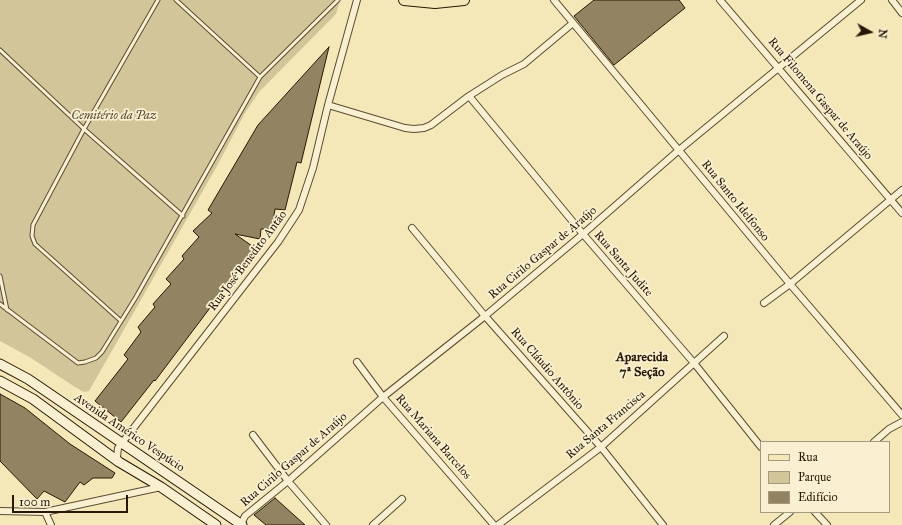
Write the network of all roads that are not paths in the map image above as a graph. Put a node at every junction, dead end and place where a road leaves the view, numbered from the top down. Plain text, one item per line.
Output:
1 (158, 0) edge
2 (176, 0) edge
3 (338, 0) edge
4 (357, 0) edge
5 (404, 0) edge
6 (464, 0) edge
7 (554, 0) edge
8 (720, 0) edge
9 (860, 0) edge
10 (892, 0) edge
11 (902, 13) edge
12 (573, 23) junction
13 (0, 50) edge
14 (779, 68) junction
15 (260, 76) junction
16 (469, 96) junction
17 (328, 105) junction
18 (84, 129) junction
19 (679, 150) junction
20 (902, 190) edge
21 (891, 199) junction
22 (902, 213) edge
23 (183, 216) junction
24 (412, 228) dead end
25 (583, 234) junction
26 (0, 276) edge
27 (790, 284) junction
28 (764, 303) dead end
29 (0, 304) edge
30 (7, 310) junction
31 (485, 316) junction
32 (121, 321) junction
33 (724, 336) dead end
34 (357, 362) dead end
35 (694, 363) junction
36 (0, 364) edge
37 (0, 381) edge
38 (384, 397) junction
39 (902, 414) edge
40 (902, 422) edge
41 (252, 435) dead end
42 (875, 441) edge
43 (122, 444) junction
44 (760, 446) edge
45 (601, 447) junction
46 (119, 462) junction
47 (288, 481) junction
48 (160, 487) junction
49 (402, 499) dead end
50 (0, 511) edge
51 (45, 512) junction
52 (789, 513) edge
53 (816, 513) edge
54 (51, 525) edge
55 (216, 525) edge
56 (242, 525) edge
57 (326, 525) edge
58 (373, 525) edge
59 (494, 525) edge
60 (498, 525) edge
61 (663, 525) edge
62 (774, 525) edge
63 (827, 525) edge

1 - 18 lane
2 - 15 lane
3 - 15 lane
4 - 17 street, Rua José Benedito Antão
5 - 6 main road
7 - 12 street, Rua Santo Idelfonso
8 - 14 street, Rua Filomena Gaspar de Araújo
9 - 14 street, Rua Cirilo Gaspar de Araújo
10 - 11 street
12 - 16 street
12 - 19 street, Rua Santo Idelfonso
13 - 18 lane
14 - 19 street, Rua Cirilo Gaspar de Araújo
14 - 21 street, Rua Filomena Gaspar de Araújo
15 - 23 lane
16 - 17 street
16 - 25 street, Rua Santa Judite
17 - 43 street, Rua José Benedito Antão
18 - 23 lane
18 - 32 lane
19 - 25 street, Rua Cirilo Gaspar de Araújo
19 - 27 street, Rua Santo Idelfonso
20 - 21 street
21 - 22 street, Rua Filomena Gaspar de Araújo
21 - 27 street
23 - 32 lane
24 - 31 street, Rua Cláudio Antônio
25 - 31 street, Rua Cirilo Gaspar de Araújo
25 - 35 street, Rua Santa Judite
26 - 30 lane
27 - 28 street
27 - 39 street, Rua Santo Idelfonso
29 - 30 lane
30 - 32 lane
31 - 38 street, Rua Cirilo Gaspar de Araújo
31 - 45 street, Rua Cláudio Antônio
33 - 35 street, Rua Santa Francisca
34 - 38 street, Rua Mariana Barcelos
35 - 44 street, Rua Santa Judite
35 - 45 street, Rua Santa Francisca
36 - 43 main road, Avenida Américo Vespúcio
37 - 46 main road
38 - 47 street, Rua Cirilo Gaspar de Araújo
38 - 59 street, Rua Mariana Barcelos
40 - 42 street
41 - 47 street
43 - 46 street, Rua José Benedito Antão
43 - 56 main road, Avenida Américo Vespúcio
45 - 60 street, Rua Santa Francisca
45 - 61 street, Rua Cláudio Antônio
46 - 48 main road
47 - 56 street, Rua Cirilo Gaspar de Araújo
47 - 57 street
48 - 51 street
48 - 55 main road
49 - 58 street
50 - 51 street
51 - 54 street
52 - 62 street
53 - 63 street

